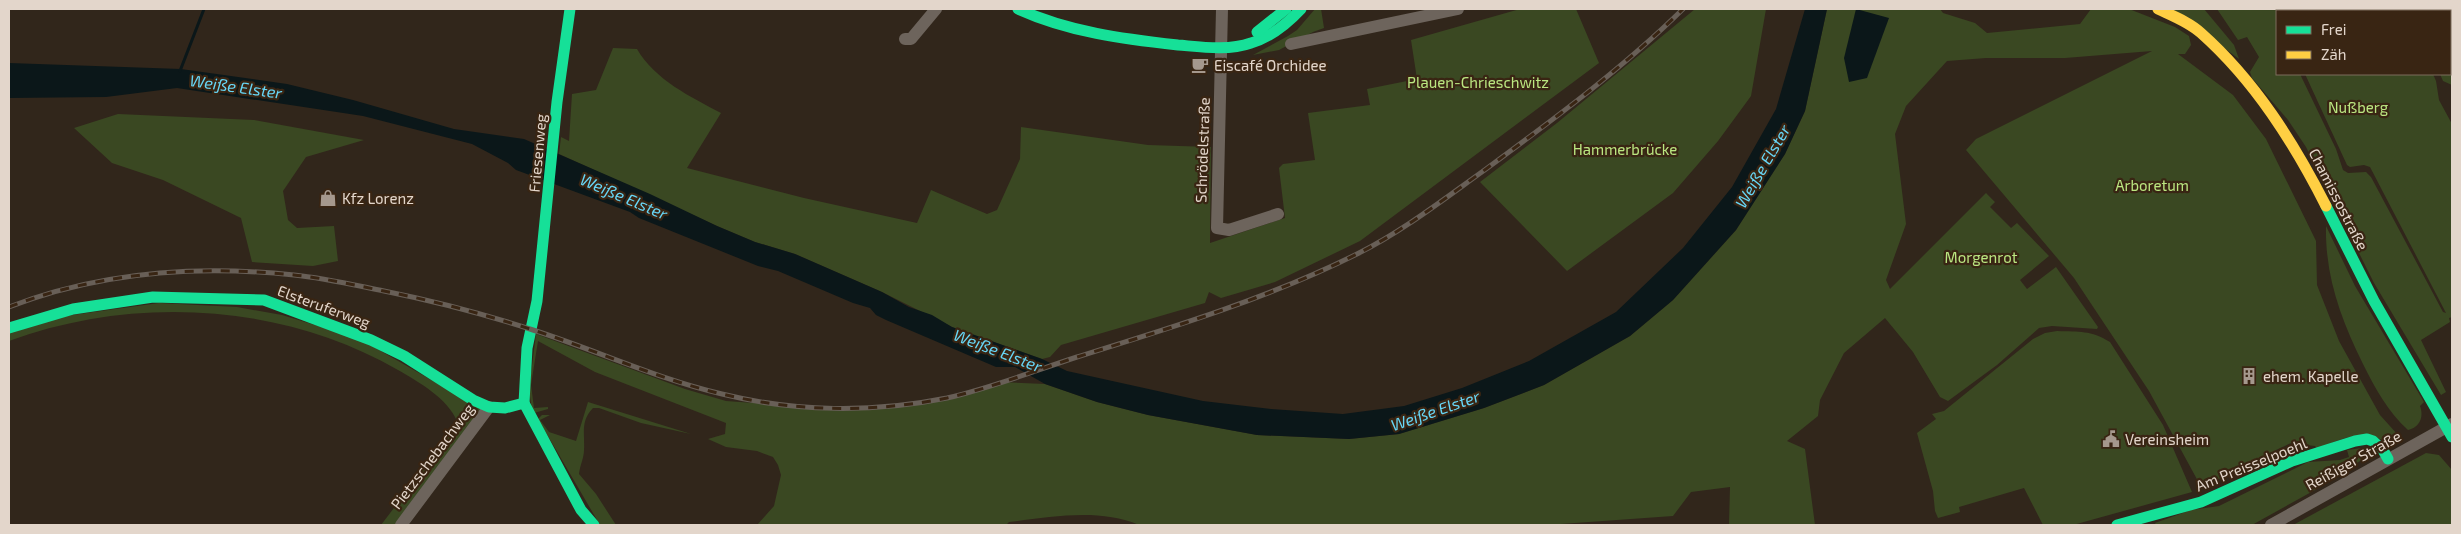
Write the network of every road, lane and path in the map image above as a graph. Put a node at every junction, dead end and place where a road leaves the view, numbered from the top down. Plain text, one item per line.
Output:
1 (570, 9) edge
2 (936, 9) edge
3 (1018, 9) edge
4 (1222, 9) edge
5 (1286, 9) edge
6 (1301, 9) edge
7 (1458, 9) edge
8 (2158, 9) edge
9 (905, 39) dead end
10 (1291, 44) dead end
11 (1222, 46) junction
12 (1278, 214) dead end
13 (9, 328) edge
14 (524, 403) junction
15 (490, 407) junction
16 (2450, 430) edge
17 (2388, 459) junction
18 (401, 525) edge
19 (594, 525) edge
20 (2117, 525) edge
21 (2271, 525) edge

1 - 14 street, Friesenweg
2 - 9 street
3 - 11 street
4 - 11 street, Schrödelstraße
5 - 11 street
6 - 11 street
7 - 10 street
8 - 16 street, Chamissostraße
11 - 12 street, Schrödelstraße
13 - 15 street, Elsteruferweg
14 - 15 street, Elsteruferweg
14 - 19 street
15 - 18 street, Pietzschebachweg
16 - 17 street, Reißiger Straße
17 - 20 street, Am Preisselpoehl
17 - 21 street, Reißiger Straße

